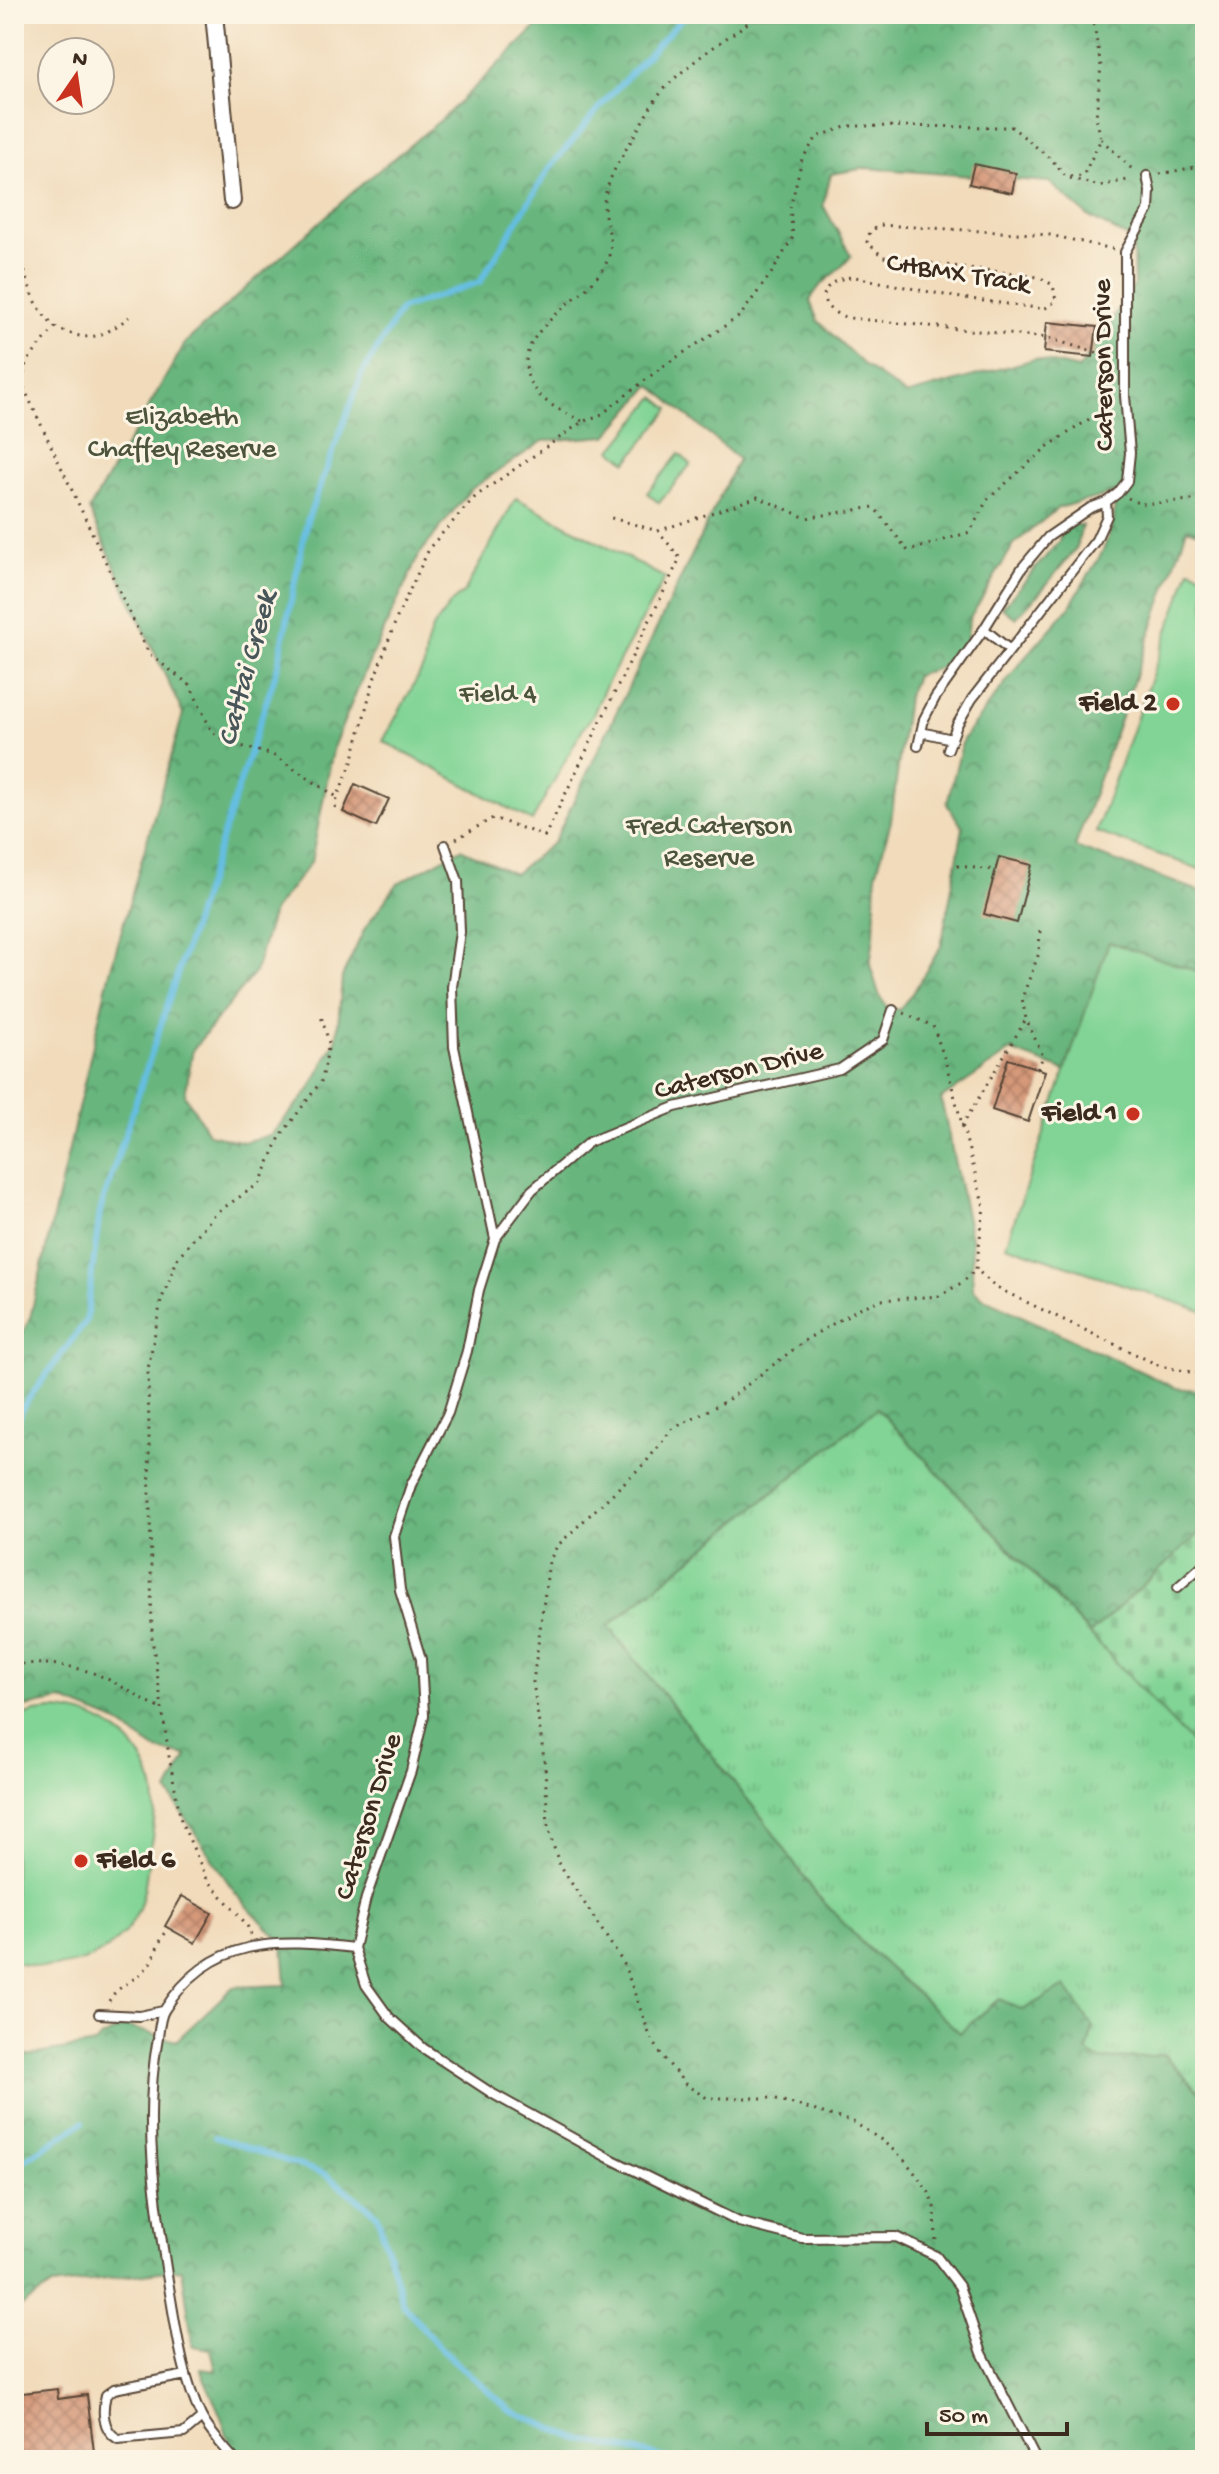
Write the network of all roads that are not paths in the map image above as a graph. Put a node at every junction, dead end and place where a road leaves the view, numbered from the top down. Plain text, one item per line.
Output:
1 (214, 14) edge
2 (1144, 177) road end
3 (232, 201) dead end
4 (1106, 502) junction
5 (984, 629) junction
6 (1010, 650) junction
7 (921, 732) junction
8 (952, 739) junction
9 (918, 746) dead end
10 (948, 749) dead end
11 (445, 845) road end
12 (893, 1010) road end
13 (495, 1239) junction
14 (1205, 1563) edge
15 (1178, 1587) dead end
16 (354, 1948) junction
17 (163, 2011) junction
18 (99, 2014) road end
19 (166, 2333) dead end
20 (177, 2333) junction
21 (186, 2375) junction
22 (202, 2418) junction
23 (235, 2460) edge
24 (1036, 2460) edge

1 - 3 street
2 - 4 lane, Caterson Drive
4 - 5 lane, Caterson Drive
4 - 6 lane
5 - 6 lane
5 - 7 lane, Caterson Drive
6 - 8 lane
7 - 8 lane
7 - 9 lane, Caterson Drive
8 - 10 lane
11 - 13 lane
12 - 13 lane, Caterson Drive
13 - 16 lane, Caterson Drive
14 - 15 lane
16 - 17 lane
16 - 24 lane
17 - 18 lane
17 - 20 lane
19 - 20 lane
20 - 21 lane
21 - 22 lane
21 - 22 lane
22 - 23 lane

